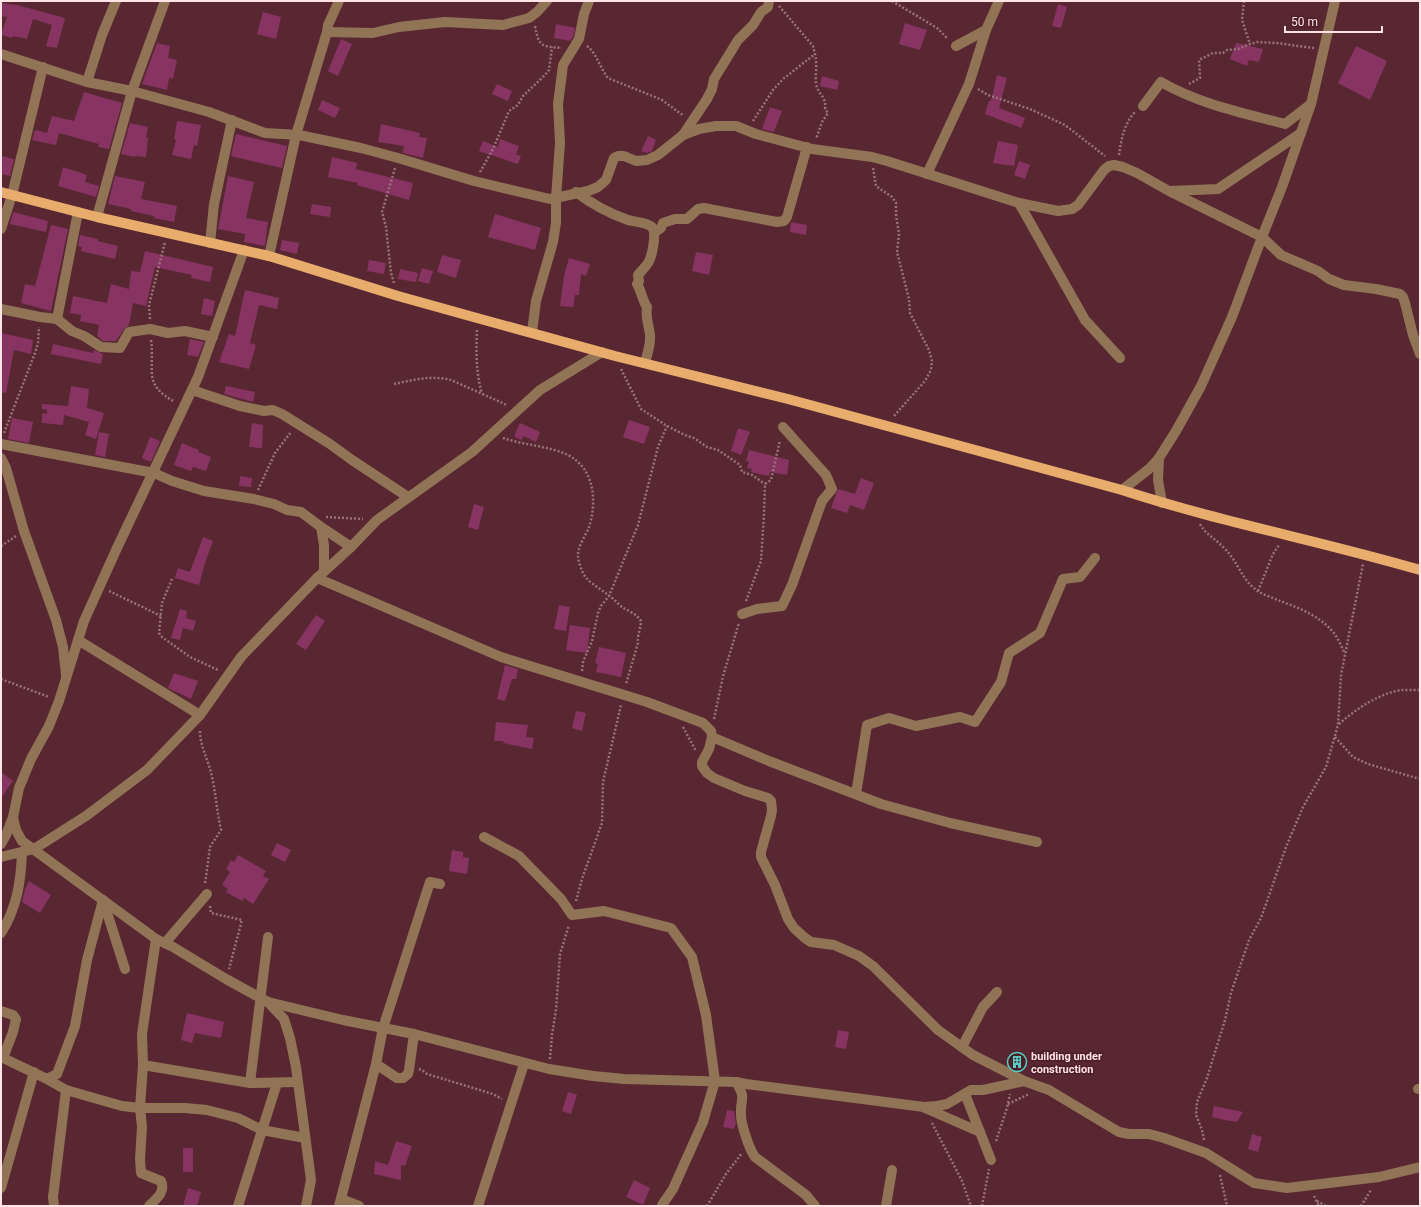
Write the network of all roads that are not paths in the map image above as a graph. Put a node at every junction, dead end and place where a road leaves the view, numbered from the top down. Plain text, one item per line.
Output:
1 (116, 1) edge
2 (165, 1) edge
3 (339, 1) edge
4 (546, 1) edge
5 (589, 1) edge
6 (999, 1) edge
7 (1335, 1) edge
8 (772, 2) edge
9 (986, 30) junction
10 (327, 32) junction
11 (956, 46) road end
12 (1, 54) edge
13 (43, 68) junction
14 (87, 82) junction
15 (132, 91) junction
16 (1311, 104) junction
17 (1143, 106) road end
18 (232, 120) junction
19 (1301, 133) junction
20 (296, 135) junction
21 (683, 135) junction
22 (810, 148) junction
23 (927, 174) junction
24 (1169, 191) junction
25 (1, 192) edge
26 (576, 192) junction
27 (12, 195) junction
28 (556, 198) junction
29 (1020, 203) junction
30 (78, 212) junction
31 (96, 217) junction
32 (1, 229) edge
33 (654, 233) junction
34 (1262, 237) junction
35 (210, 243) junction
36 (244, 250) junction
37 (269, 256) junction
38 (1, 309) edge
39 (56, 319) junction
40 (532, 332) junction
41 (212, 337) junction
42 (602, 352) junction
43 (1420, 354) edge
44 (1120, 358) dead end
45 (645, 363) junction
46 (192, 390) junction
47 (783, 427) road end
48 (2, 439) edge
49 (1, 458) edge
50 (1159, 458) junction
51 (154, 473) junction
52 (1122, 490) junction
53 (408, 497) junction
54 (1162, 503) junction
55 (321, 527) junction
56 (351, 547) junction
57 (1095, 558) dead end
58 (1420, 570) edge
59 (320, 575) junction
60 (742, 614) road end
61 (78, 640) junction
62 (66, 678) junction
63 (200, 715) junction
64 (711, 734) junction
65 (856, 794) junction
66 (13, 817) junction
67 (484, 837) dead end
68 (1037, 842) dead end
69 (1, 844) edge
70 (34, 849) junction
71 (22, 852) junction
72 (1, 857) edge
73 (440, 884) dead end
74 (207, 894) road end
75 (103, 900) junction
76 (1, 933) edge
77 (268, 937) dead end
78 (160, 941) junction
79 (125, 969) dead end
80 (997, 992) dead end
81 (265, 1000) junction
82 (1, 1011) edge
83 (383, 1028) junction
84 (414, 1034) junction
85 (962, 1047) junction
86 (2, 1058) edge
87 (376, 1064) junction
88 (524, 1064) junction
89 (143, 1065) junction
90 (34, 1072) junction
91 (47, 1079) junction
92 (715, 1081) junction
93 (1024, 1081) junction
94 (298, 1082) junction
95 (736, 1082) junction
96 (250, 1083) junction
97 (277, 1083) junction
98 (66, 1090) junction
99 (965, 1094) junction
100 (924, 1107) junction
101 (140, 1108) junction
102 (262, 1130) junction
103 (980, 1132) junction
104 (305, 1138) junction
105 (991, 1160) dead end
106 (1420, 1167) edge
107 (892, 1170) dead end
108 (1, 1188) edge
109 (340, 1202) edge
110 (662, 1205) dead end
111 (54, 1206) edge
112 (149, 1206) edge
113 (238, 1206) edge
114 (306, 1206) edge
115 (359, 1206) edge
116 (478, 1206) edge
117 (816, 1206) edge
118 (886, 1206) edge

1 - 14 street
2 - 15 street
3 - 10 street
4 - 10 street
5 - 28 street
6 - 9 street
7 - 16 street
8 - 21 street
9 - 11 street
9 - 23 street
10 - 20 street
12 - 13 street
13 - 14 street
13 - 27 street
14 - 15 street
15 - 18 street
15 - 31 street
16 - 17 street
16 - 19 street
18 - 20 street
18 - 35 street
19 - 24 street
19 - 34 street
20 - 28 street
20 - 37 street
21 - 22 street
21 - 26 street
22 - 23 street
22 - 33 street
23 - 29 street
24 - 29 street
24 - 34 street
25 - 27 main road
26 - 28 street
26 - 33 street
27 - 30 main road
27 - 32 street
28 - 40 street
29 - 44 street
30 - 31 main road
30 - 39 street
31 - 35 main road
33 - 45 street
34 - 43 street
34 - 50 street
35 - 36 main road
36 - 37 main road
36 - 41 street
37 - 40 main road
38 - 39 street
39 - 41 street
40 - 42 main road
41 - 46 street
42 - 45 main road
42 - 53 street
45 - 52 main road
46 - 51 street
46 - 53 street
47 - 60 street
48 - 51 street
49 - 62 street
50 - 52 street
50 - 54 street
51 - 55 street
51 - 61 street
52 - 54 main road
53 - 56 street
54 - 58 main road
55 - 56 street
55 - 59 street
56 - 59 street
57 - 65 street
59 - 63 street
59 - 64 street
61 - 62 street
61 - 63 street
62 - 66 street
63 - 70 street
64 - 65 street
64 - 85 street
65 - 68 street
66 - 69 street
66 - 70 street
67 - 92 street
70 - 71 street
70 - 75 street
71 - 72 street
71 - 76 street
73 - 83 street
74 - 78 street
75 - 78 street
75 - 79 street
75 - 91 street
77 - 81 street
78 - 81 street
78 - 89 street
80 - 85 street
81 - 83 street
81 - 94 street
81 - 96 street
82 - 86 street
83 - 84 street
83 - 87 street
84 - 87 street
84 - 88 street
85 - 93 street
86 - 90 street
87 - 109 street
88 - 92 street
88 - 116 street
89 - 96 street
89 - 101 street
90 - 91 street
90 - 108 street
91 - 98 street
92 - 95 street
92 - 110 street
93 - 99 street
93 - 106 street
94 - 97 street
94 - 104 street
95 - 100 street
95 - 117 street
96 - 97 street
97 - 102 street
98 - 101 street
98 - 111 street
99 - 100 street
99 - 103 street
100 - 103 street
101 - 102 street
101 - 112 street
102 - 104 street
102 - 113 street
103 - 105 street
104 - 114 street
107 - 118 street
109 - 115 street

